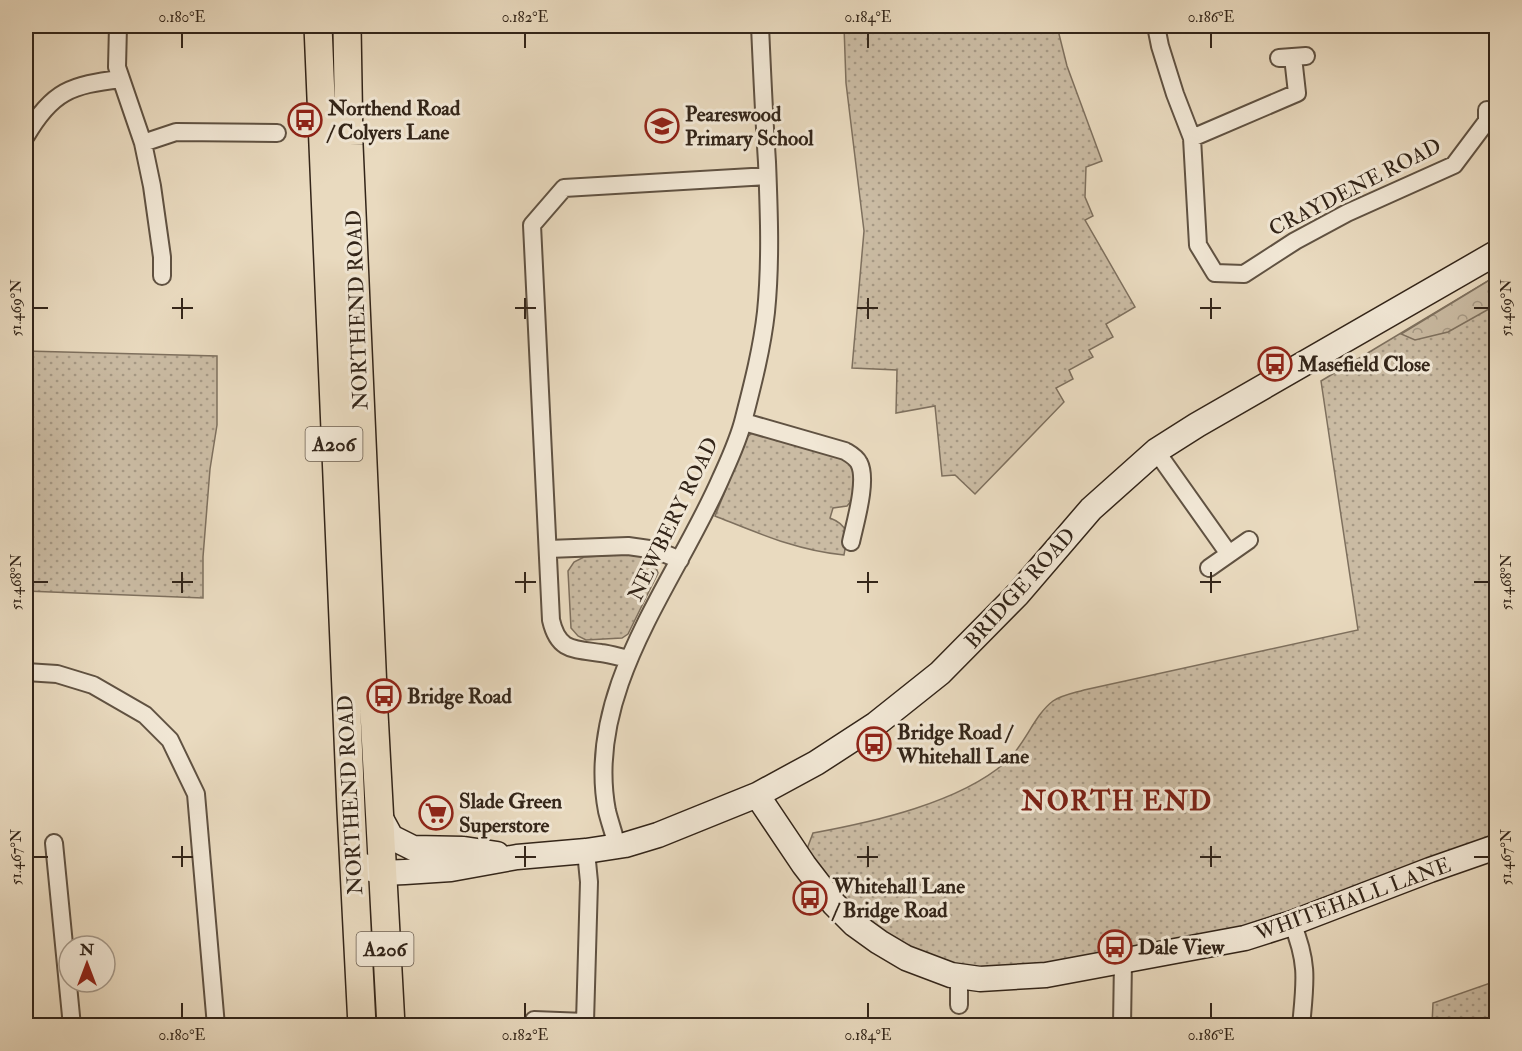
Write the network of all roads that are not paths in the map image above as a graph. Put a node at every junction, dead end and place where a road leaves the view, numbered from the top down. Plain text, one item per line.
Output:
1 (118, 26) edge
2 (318, 26) edge
3 (347, 26) edge
4 (760, 26) edge
5 (1156, 26) edge
6 (1293, 57) dead end
7 (121, 79) junction
8 (1488, 110) dead end
9 (277, 134) dead end
10 (26, 136) edge
11 (1192, 138) junction
12 (143, 143) junction
13 (767, 176) junction
14 (1497, 254) edge
15 (162, 276) dead end
16 (744, 422) junction
17 (1156, 451) junction
18 (1249, 540) dead end
19 (851, 542) dead end
20 (548, 549) junction
21 (1229, 554) junction
22 (680, 560) junction
23 (1209, 568) dead end
24 (628, 659) junction
25 (26, 672) edge
26 (757, 795) junction
27 (380, 815) junction
28 (54, 843) dead end
29 (617, 846) junction
30 (1497, 847) edge
31 (586, 851) junction
32 (517, 857) junction
33 (353, 862) junction
34 (382, 873) junction
35 (1292, 923) junction
36 (1123, 960) junction
37 (959, 976) junction
38 (959, 1005) dead end
39 (534, 1020) dead end
40 (72, 1026) edge
41 (216, 1026) edge
42 (362, 1026) edge
43 (391, 1026) edge
44 (1122, 1026) edge
45 (1301, 1026) edge

1 - 7 street
2 - 33 main road, NORTHEND ROAD / A206
3 - 27 main road, NORTHEND ROAD / A206
4 - 13 street, NEWBERY ROAD
5 - 11 street, CRAYDENE ROAD
6 - 11 street
7 - 10 street
7 - 12 street
8 - 11 street, CRAYDENE ROAD
9 - 12 street
12 - 15 street
13 - 16 street, NEWBERY ROAD
13 - 20 street
14 - 17 street, BRIDGE ROAD
16 - 19 street
16 - 22 street, NEWBERY ROAD
17 - 21 street
17 - 26 street, BRIDGE ROAD
18 - 21 street
20 - 22 street
20 - 24 street
21 - 23 street
22 - 24 street, NEWBERY ROAD
24 - 29 street, NEWBERY ROAD
25 - 41 street
26 - 29 street, BRIDGE ROAD
26 - 37 street, WHITEHALL LANE
27 - 32 street, BRIDGE ROAD
27 - 34 main road, NORTHEND ROAD / A206
28 - 40 street
29 - 31 street, BRIDGE ROAD
30 - 35 street, WHITEHALL LANE
31 - 32 street, BRIDGE ROAD
31 - 39 street
32 - 34 street, BRIDGE ROAD
33 - 34 street
33 - 42 main road, NORTHEND ROAD / A206
34 - 43 main road, NORTHEND ROAD / A206
35 - 36 street, WHITEHALL LANE
35 - 45 street
36 - 37 street, WHITEHALL LANE
36 - 44 street
37 - 38 street

